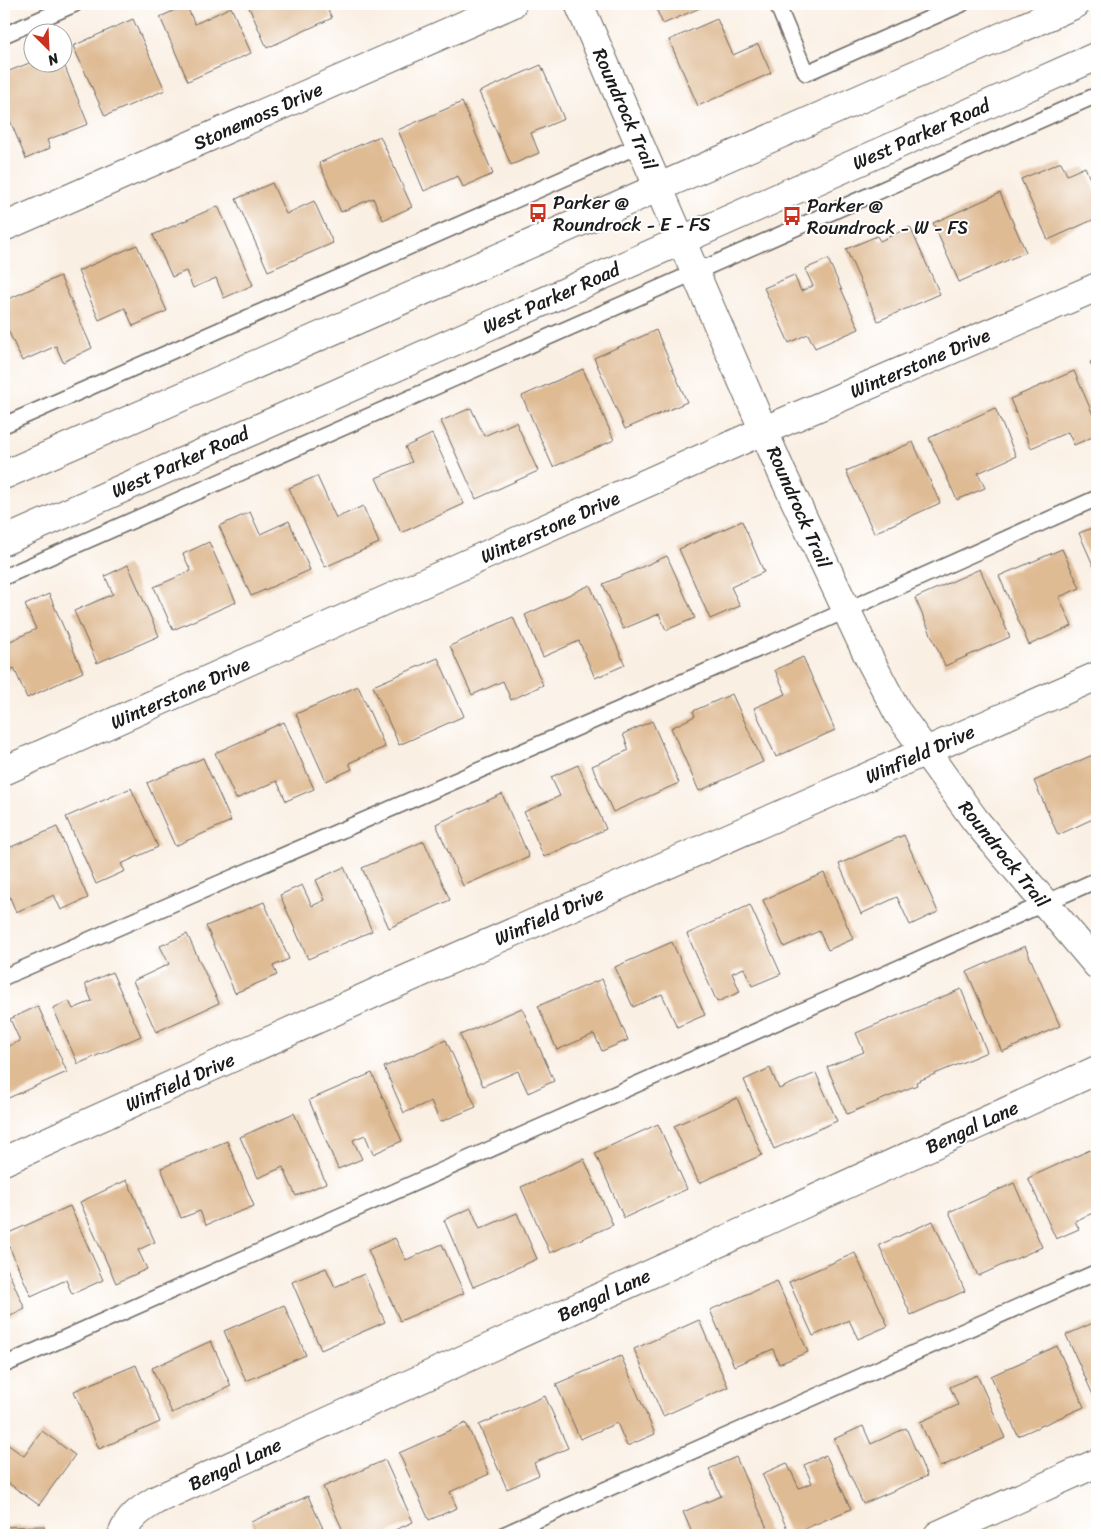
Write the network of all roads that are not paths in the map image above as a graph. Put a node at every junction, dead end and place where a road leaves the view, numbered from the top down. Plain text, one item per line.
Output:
1 (75, 4) edge
2 (512, 4) edge
3 (579, 4) edge
4 (777, 4) edge
5 (962, 4) edge
6 (1076, 4) edge
7 (4, 35) edge
8 (1097, 56) edge
9 (1097, 94) edge
10 (640, 145) junction
11 (660, 188) junction
12 (4, 227) edge
13 (682, 240) junction
14 (696, 272) junction
15 (1097, 287) edge
16 (4, 426) edge
17 (765, 430) junction
18 (4, 475) edge
19 (1097, 498) edge
20 (4, 540) edge
21 (4, 577) edge
22 (847, 611) junction
23 (1097, 676) edge
24 (924, 752) junction
25 (4, 771) edge
26 (1097, 880) edge
27 (1043, 903) junction
28 (1097, 965) edge
29 (4, 977) edge
30 (1097, 1070) edge
31 (4, 1162) edge
32 (1097, 1272) edge
33 (4, 1365) edge
34 (1097, 1463) edge
35 (122, 1535) edge
36 (504, 1535) edge
37 (938, 1535) edge

1 - 7 lane
2 - 12 street, Stonemoss Drive
3 - 10 street, Roundrock Trail
4 - 5 lane
6 - 11 street
8 - 13 street, West Parker Road
9 - 14 lane
10 - 11 street, Roundrock Trail
10 - 16 lane
11 - 13 street, Roundrock Trail
11 - 18 street
13 - 14 street, Roundrock Trail
13 - 20 street, West Parker Road
14 - 17 street, Roundrock Trail
14 - 21 lane
15 - 17 street, Winterstone Drive
17 - 22 street, Roundrock Trail
17 - 25 street, Winterstone Drive
19 - 22 lane
22 - 24 street, Roundrock Trail
22 - 29 lane
23 - 24 street, Winfield Drive
24 - 27 street, Roundrock Trail
24 - 31 street, Winfield Drive
26 - 27 lane
27 - 28 street, Roundrock Trail
27 - 33 lane
30 - 35 street, Bengal Lane
32 - 36 lane
34 - 37 street

